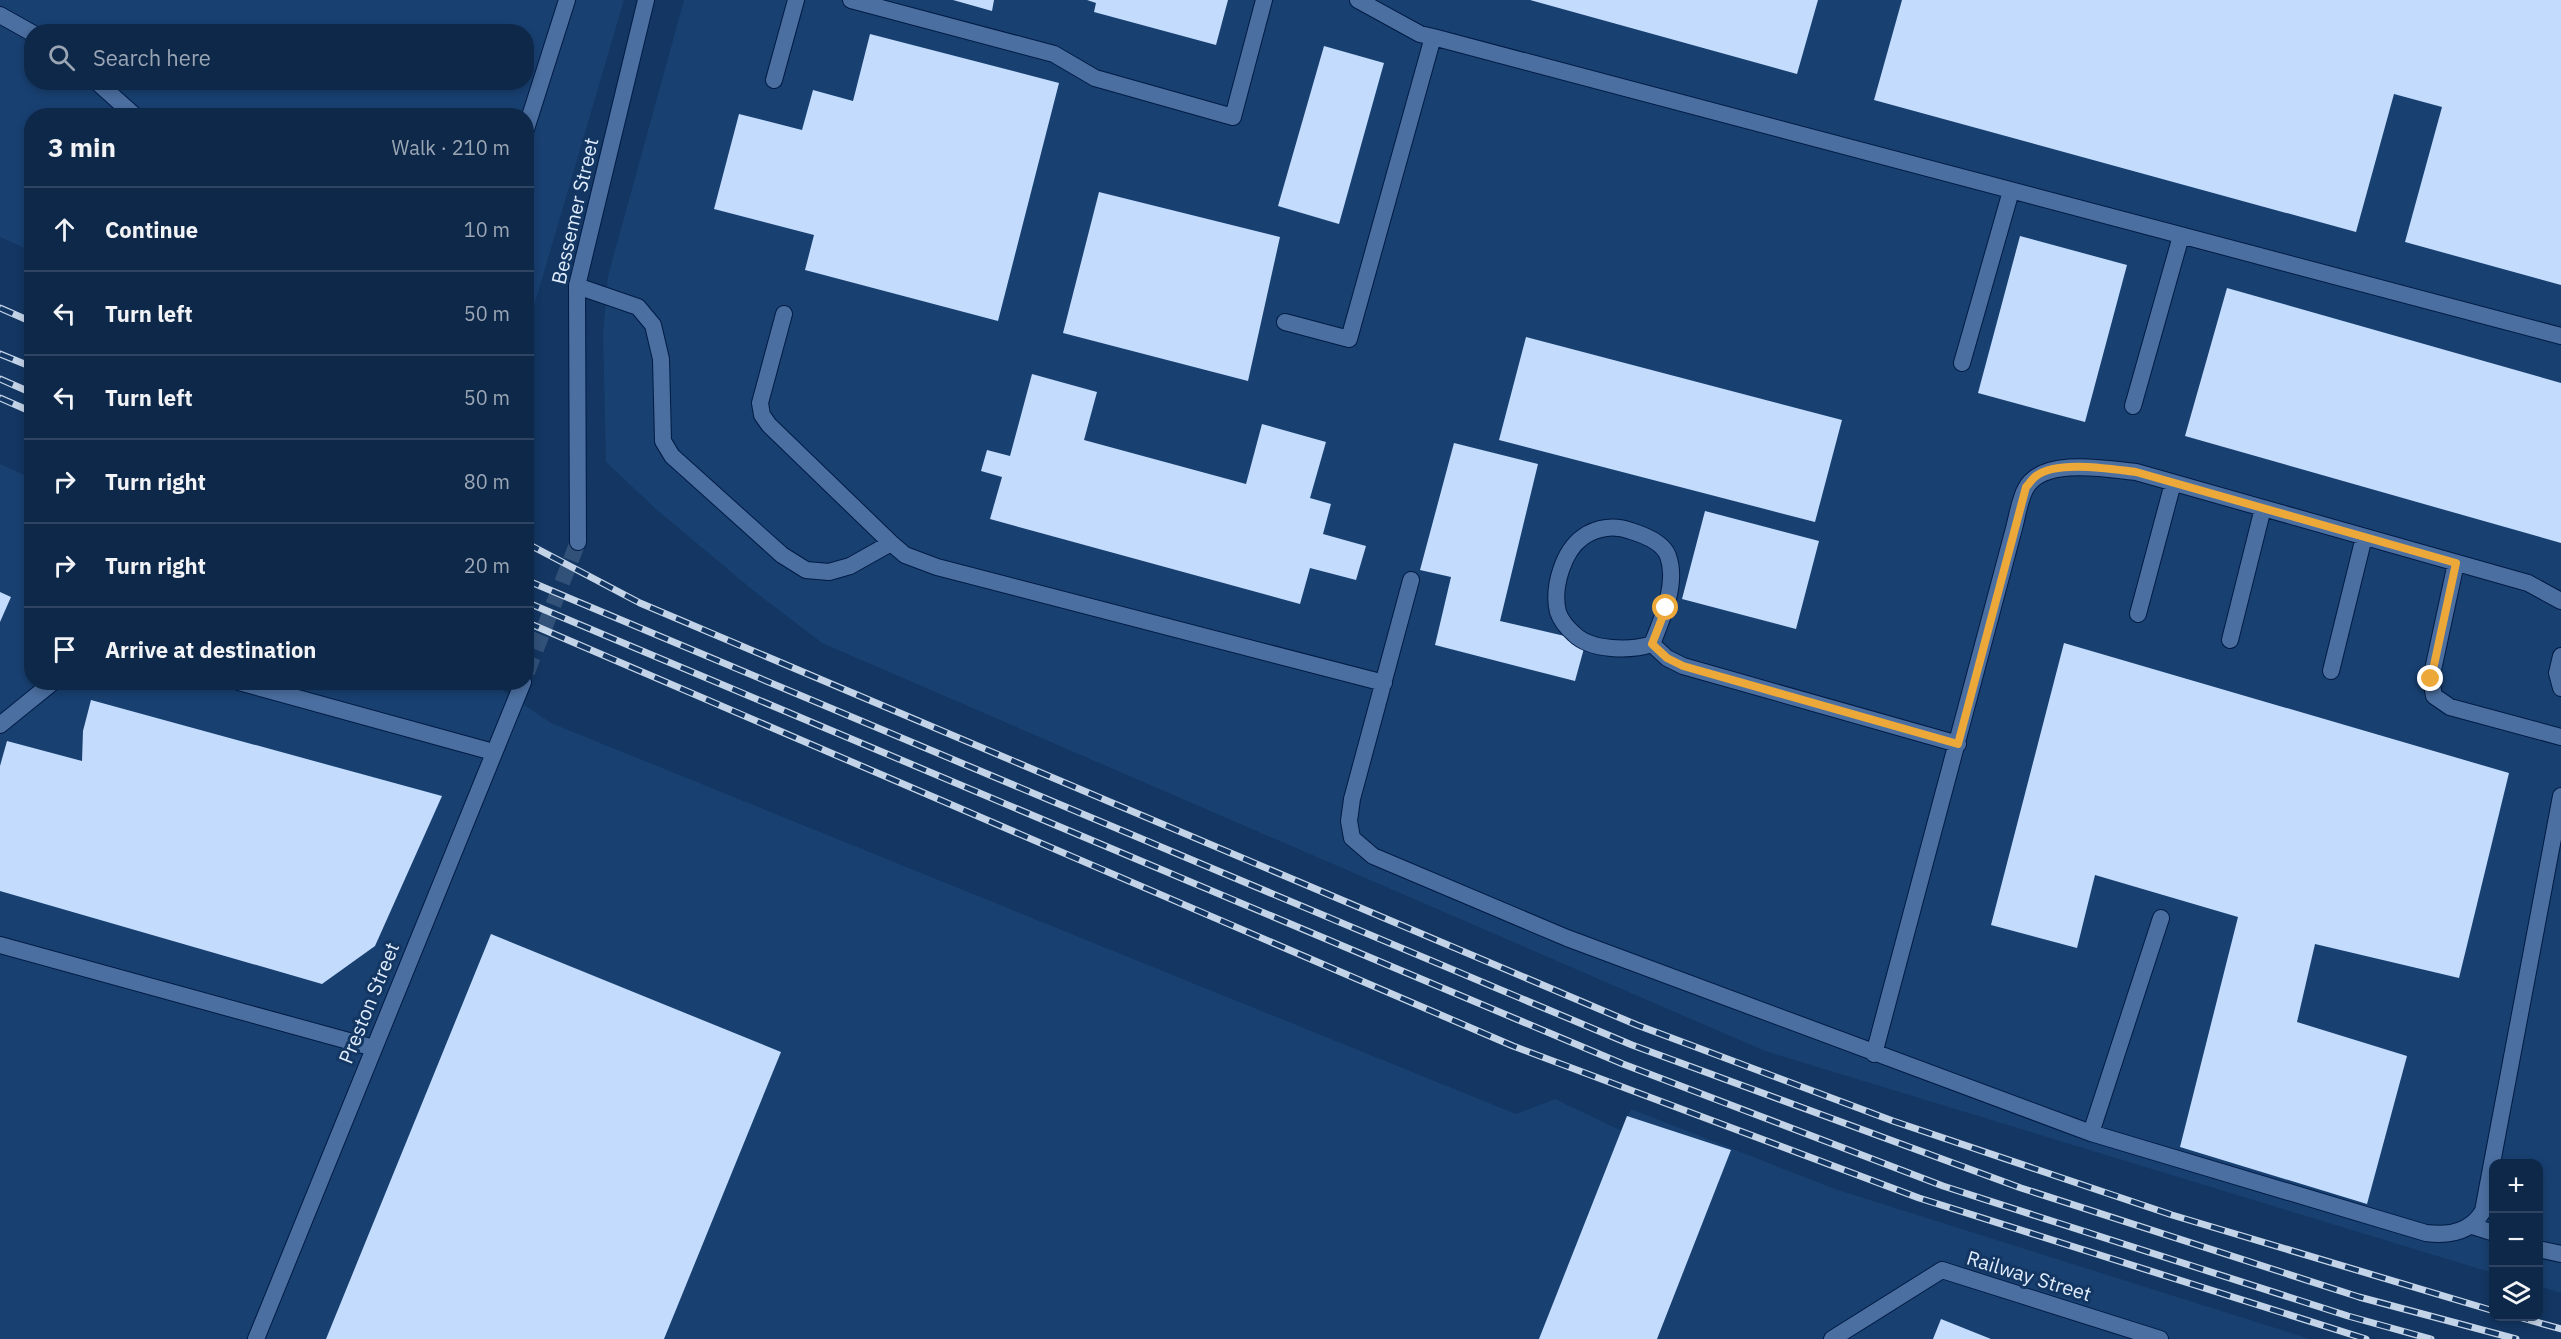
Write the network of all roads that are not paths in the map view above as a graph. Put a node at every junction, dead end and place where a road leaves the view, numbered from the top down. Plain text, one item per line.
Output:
1 (567, 0) edge
2 (646, 0) edge
3 (796, 0) edge
4 (851, 0) edge
5 (1264, 0) edge
6 (1358, 0) edge
7 (0, 15) edge
8 (24, 28) edge
9 (1432, 37) junction
10 (774, 80) dead end
11 (106, 90) edge
12 (126, 108) edge
13 (533, 108) edge
14 (2011, 191) junction
15 (2181, 236) junction
16 (577, 286) junction
17 (784, 314) dead end
18 (1285, 321) dead end
19 (2561, 336) edge
20 (1962, 363) dead end
21 (2133, 406) dead end
22 (2173, 483) junction
23 (2263, 508) junction
24 (2364, 537) junction
25 (578, 542) tunnel mouth
26 (891, 543) junction
27 (2456, 563) junction
28 (1411, 580) dead end
29 (2561, 601) edge
30 (2138, 614) dead end
31 (2230, 640) dead end
32 (1652, 644) junction
33 (2561, 656) edge
34 (2331, 671) dead end
35 (1384, 683) junction
36 (2561, 688) edge
37 (43, 690) edge
38 (269, 690) edge
39 (519, 690) edge
40 (0, 725) edge
41 (2561, 737) edge
42 (1958, 744) junction
43 (492, 752) junction
44 (2561, 796) edge
45 (2161, 918) dead end
46 (0, 945) edge
47 (374, 1048) junction
48 (1874, 1054) junction
49 (2091, 1133) junction
50 (2472, 1226) junction
51 (2489, 1232) edge
52 (2543, 1250) edge
53 (2561, 1254) edge
54 (256, 1339) edge
55 (1832, 1339) edge
56 (2160, 1339) edge

1 - 13 street
2 - 16 street, Bessemer Street
3 - 10 street
4 - 5 street
6 - 9 street
7 - 8 street
9 - 14 street
9 - 18 street
11 - 12 street
14 - 15 street
14 - 20 street
15 - 19 street
15 - 21 street
16 - 25 street, Bessemer Street
16 - 26 street
17 - 26 street
22 - 23 street
22 - 30 street
22 - 42 street
23 - 24 street
23 - 31 street
24 - 27 street
24 - 34 street
26 - 35 street
27 - 29 street
27 - 41 street
28 - 35 street
32 - 32 street
32 - 42 street
33 - 36 street
35 - 48 street
37 - 40 street
38 - 43 street
39 - 43 street, Preston Street
42 - 48 street
43 - 47 street, Preston Street
44 - 50 street
45 - 49 street
46 - 47 street
47 - 54 street, Preston Street
48 - 49 street
49 - 50 street
50 - 51 street
52 - 53 street
55 - 56 street, Railway Street

